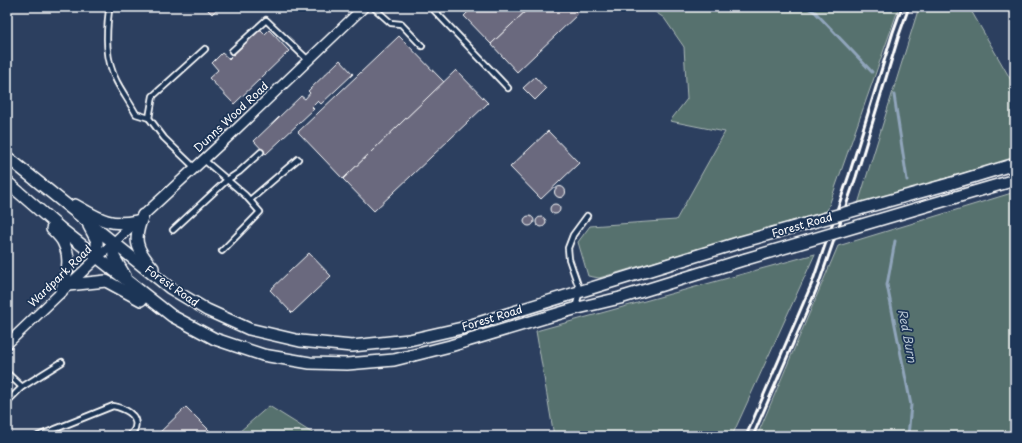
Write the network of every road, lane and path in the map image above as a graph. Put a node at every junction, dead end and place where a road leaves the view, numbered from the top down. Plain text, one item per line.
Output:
1 (373, 7) edge
2 (431, 7) edge
3 (358, 9) edge
4 (109, 10) dead end
5 (422, 46) dead end
6 (205, 49) dead end
7 (232, 51) dead end
8 (308, 60) junction
9 (508, 88) dead end
10 (149, 118) junction
11 (261, 152) dead end
12 (7, 157) edge
13 (298, 159) dead end
14 (204, 160) junction
15 (1015, 164) edge
16 (195, 168) junction
17 (227, 180) junction
18 (1015, 180) edge
19 (7, 182) edge
20 (47, 189) junction
21 (250, 200) junction
22 (31, 203) junction
23 (587, 216) dead end
24 (140, 218) junction
25 (88, 222) junction
26 (173, 230) dead end
27 (113, 243) junction
28 (222, 250) dead end
29 (96, 258) junction
30 (131, 284) junction
31 (64, 289) junction
32 (580, 291) junction
33 (180, 294) junction
34 (574, 309) junction
35 (172, 316) junction
36 (7, 344) edge
37 (62, 362) dead end
38 (7, 373) edge
39 (22, 387) junction
40 (7, 402) edge
41 (38, 436) edge
42 (129, 436) edge

1 - 5 lane
2 - 9 lane
3 - 8 street, Dunns Wood Road
4 - 10 lane
6 - 10 lane
7 - 8 lane
8 - 14 street, Dunns Wood Road
10 - 16 lane
11 - 17 lane
12 - 20 street, Forest Road
13 - 21 lane
14 - 16 street, Dunns Wood Road
14 - 17 lane
15 - 32 street, Forest Road, bridge
16 - 24 street, Dunns Wood Road
17 - 21 lane
17 - 26 lane
18 - 34 street, Forest Road, bridge
19 - 22 street, Forest Road
20 - 24 street
20 - 25 street, Forest Road
21 - 28 lane
22 - 29 street, Forest Road
22 - 31 street
23 - 32 lane
24 - 27 street, Dunns Wood Road
24 - 33 street
25 - 27 street, Forest Road
25 - 29 street
27 - 29 street, Wardpark Road
27 - 30 street
27 - 33 street, Forest Road
29 - 30 street, Forest Road
29 - 31 street, Wardpark Road
30 - 35 street, Forest Road
31 - 35 street
31 - 36 street, Wardpark Road
32 - 33 street, Forest Road
32 - 34 lane
34 - 35 street, Forest Road
37 - 39 lane
38 - 39 lane
39 - 40 lane
41 - 42 lane

